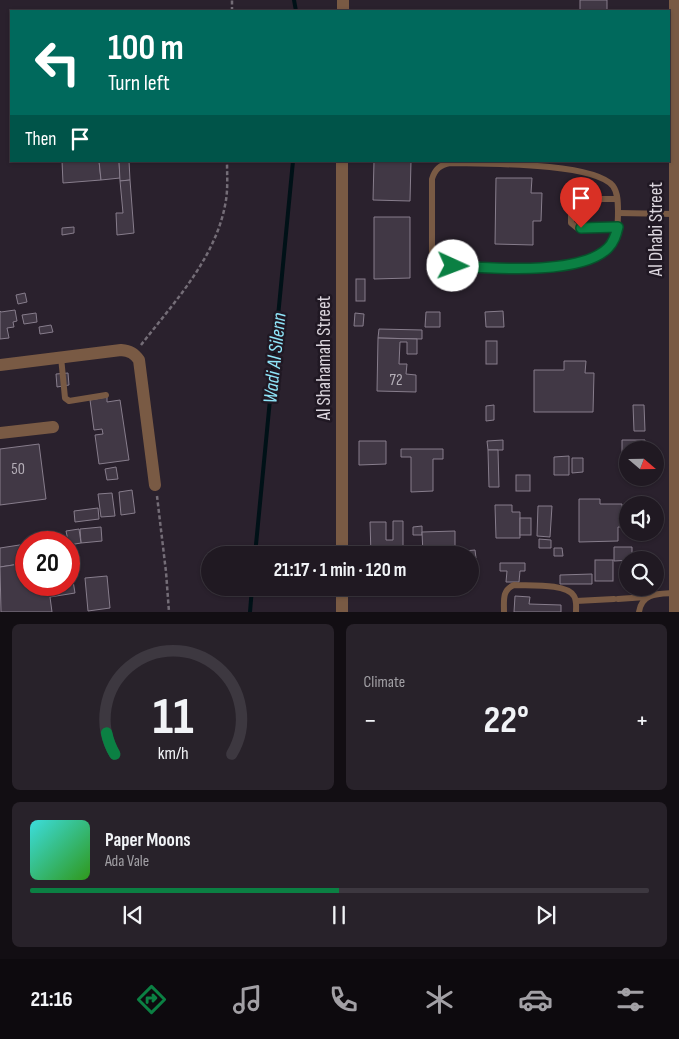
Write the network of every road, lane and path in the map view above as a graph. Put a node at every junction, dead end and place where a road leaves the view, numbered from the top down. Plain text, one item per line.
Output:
1 (675, 0) edge
2 (228, 162) edge
3 (342, 162) edge
4 (617, 199) junction
5 (618, 213) junction
6 (674, 214) junction
7 (618, 227) junction
8 (676, 337) edge
9 (134, 354) junction
10 (61, 357) junction
11 (0, 365) edge
12 (106, 395) dead end
13 (53, 427) dead end
14 (0, 432) edge
15 (155, 485) joint
16 (342, 546) edge
17 (675, 592) junction
18 (342, 596) edge
19 (646, 597) junction
20 (576, 601) junction
21 (169, 612) edge
22 (342, 612) edge
23 (504, 612) edge
24 (576, 612) edge
25 (639, 612) edge
26 (675, 612) edge

1 - 6 street, Al Dhabi Street
2 - 9 path
3 - 16 street, Al Shahamah Street
4 - 5 lane
4 - 7 lane
4 - 7 lane
5 - 6 lane
5 - 7 lane
6 - 8 street, Al Dhabi Street
8 - 17 street, Al Dhabi Street
9 - 10 street
9 - 15 street
10 - 11 street
10 - 12 lane
13 - 14 street
15 - 21 path
17 - 19 lane
17 - 26 street, Al Dhabi Street
18 - 22 street
19 - 20 lane
19 - 25 lane
20 - 23 lane
20 - 24 lane

